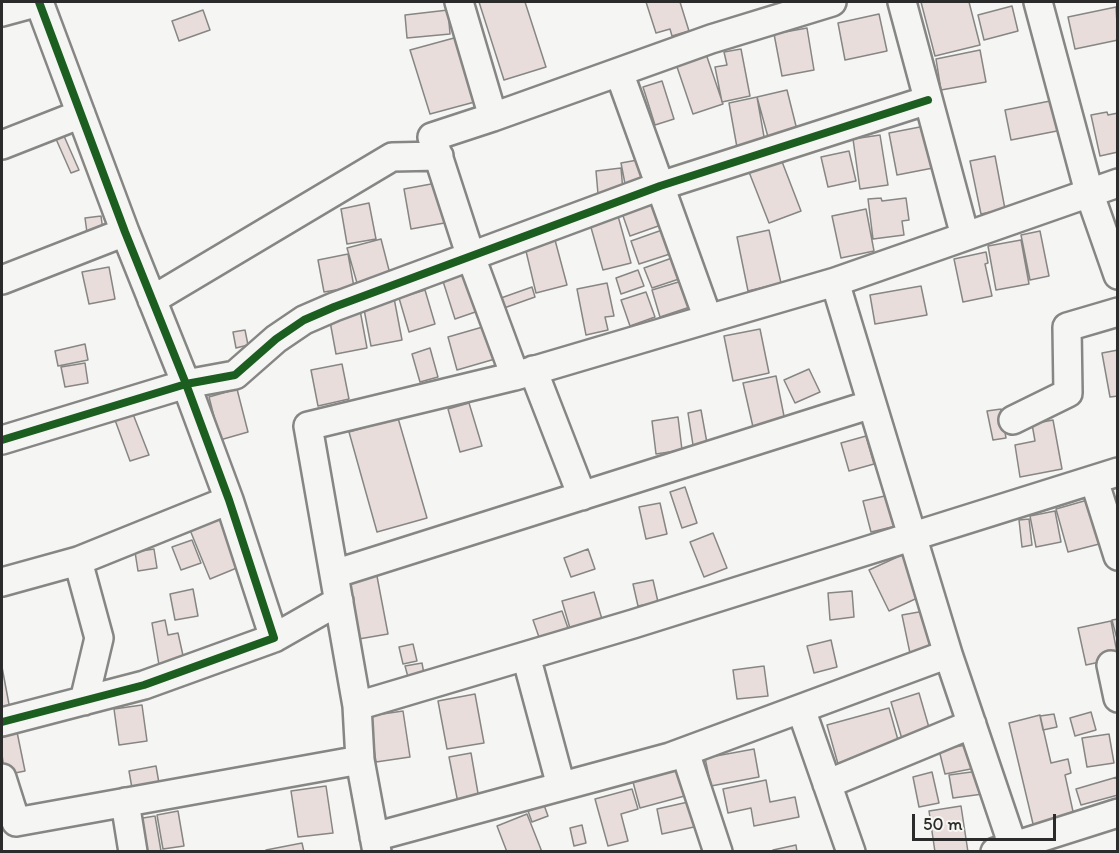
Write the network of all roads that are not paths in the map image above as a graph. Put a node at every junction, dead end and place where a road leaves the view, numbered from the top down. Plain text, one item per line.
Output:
1 (39, 2) edge
2 (459, 2) edge
3 (832, 2) edge
4 (902, 2) edge
5 (1038, 2) edge
6 (2, 12) edge
7 (620, 72) junction
8 (928, 99) junction
9 (81, 114) junction
10 (493, 117) junction
11 (2, 145) edge
12 (439, 156) junction
13 (1118, 183) edge
14 (660, 186) junction
15 (1089, 192) junction
16 (125, 232) junction
17 (965, 236) junction
18 (471, 257) junction
19 (1118, 274) edge
20 (2, 280) edge
21 (835, 282) junction
22 (152, 300) junction
23 (1118, 312) edge
24 (708, 319) junction
25 (524, 373) junction
26 (186, 384) junction
27 (872, 404) junction
28 (1013, 420) dead end
29 (2, 440) edge
30 (1106, 476) edge
31 (582, 496) junction
32 (229, 501) junction
33 (912, 535) junction
34 (1118, 556) edge
35 (78, 561) junction
36 (334, 574) junction
37 (2, 582) edge
38 (339, 601) junction
39 (274, 638) junction
40 (948, 654) junction
41 (526, 656) junction
42 (1111, 665) dead end
43 (1118, 698) edge
44 (84, 701) junction
45 (357, 706) junction
46 (801, 708) junction
47 (2, 722) edge
48 (972, 724) junction
49 (685, 752) junction
50 (360, 760) junction
51 (2, 778) edge
52 (827, 784) junction
53 (561, 786) junction
54 (125, 802) junction
55 (1118, 813) edge
56 (375, 844) edge
57 (1008, 849) edge
58 (133, 852) edge
59 (718, 852) edge
60 (851, 852) edge

1 - 6 street
1 - 9 street
2 - 10 street
3 - 7 street
4 - 8 street
5 - 15 street
7 - 10 street
7 - 14 street
8 - 14 street
8 - 17 street
9 - 11 street
9 - 16 street
10 - 12 street
12 - 18 street
12 - 22 street
13 - 15 street
14 - 18 street
14 - 24 street
15 - 17 street
15 - 19 street
16 - 20 street
16 - 22 street
17 - 21 street
18 - 25 street
18 - 26 street
21 - 24 street
21 - 27 street
22 - 26 street
23 - 28 street
24 - 25 street
25 - 31 street
25 - 36 street
26 - 29 street
26 - 32 street
27 - 31 street
27 - 33 street
30 - 33 street
30 - 34 street
31 - 36 street
32 - 35 street
32 - 39 street
33 - 40 street
33 - 41 street
35 - 37 street
35 - 44 street
36 - 38 street
38 - 39 street
38 - 45 street
39 - 44 street
40 - 46 street
40 - 48 street
41 - 45 street
41 - 53 street
42 - 43 street
44 - 47 street
45 - 50 street
46 - 49 street
46 - 52 street
48 - 52 street
48 - 57 street
49 - 53 street
49 - 59 street
50 - 54 street
50 - 56 street
51 - 54 street
52 - 60 street
53 - 56 street
54 - 58 street
55 - 57 street

